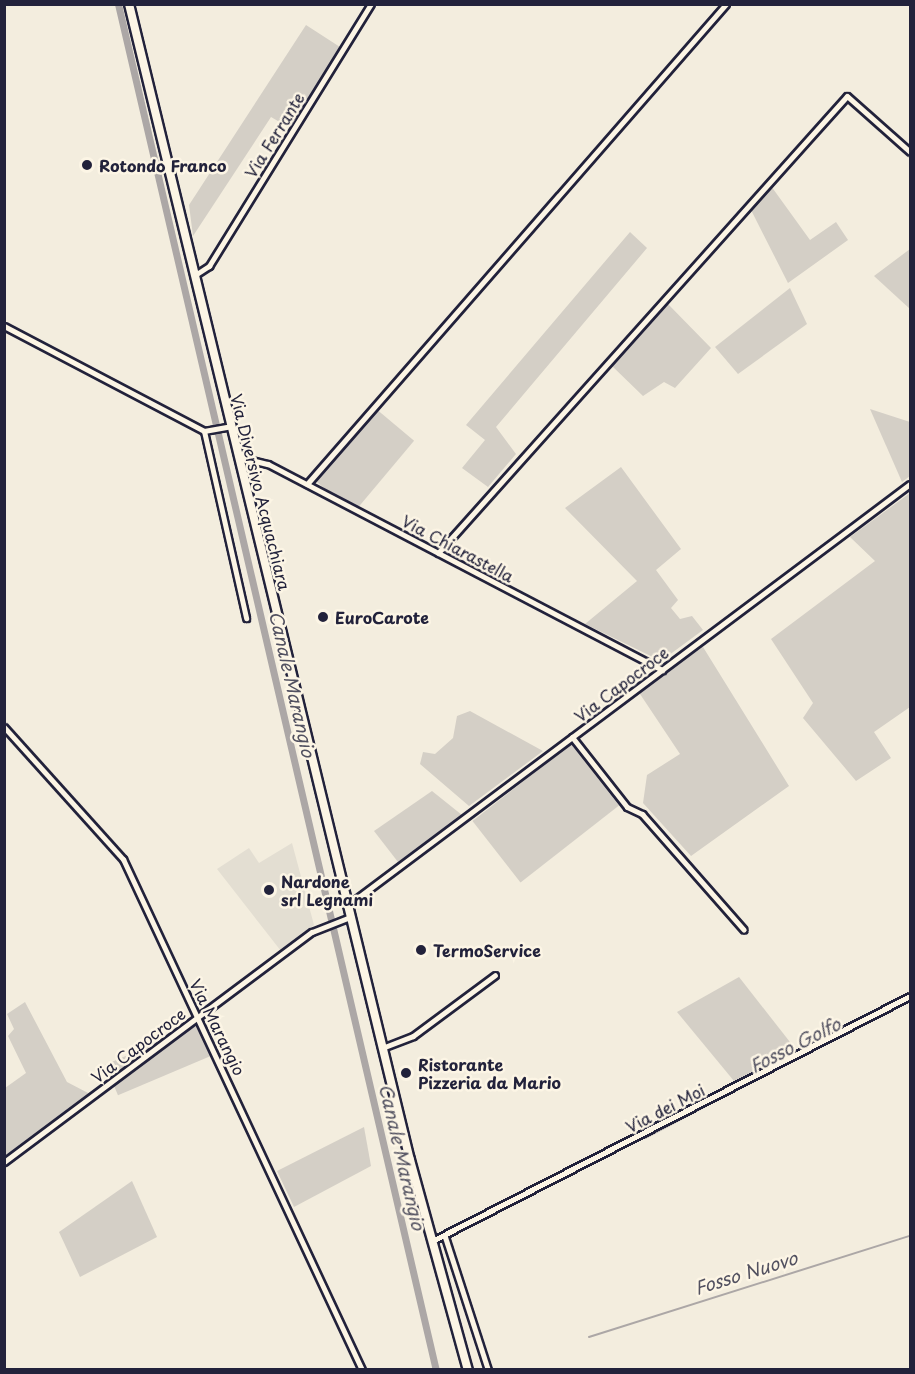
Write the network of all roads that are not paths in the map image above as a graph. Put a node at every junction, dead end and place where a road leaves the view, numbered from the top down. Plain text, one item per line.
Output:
1 (129, 4) edge
2 (371, 4) edge
3 (726, 4) edge
4 (910, 152) edge
5 (195, 275) junction
6 (4, 326) edge
7 (227, 427) junction
8 (206, 432) junction
9 (239, 457) junction
10 (307, 484) junction
11 (910, 484) edge
12 (438, 553) junction
13 (246, 618) dead end
14 (662, 670) junction
15 (4, 727) edge
16 (572, 737) junction
17 (348, 905) junction
18 (347, 918) junction
19 (744, 930) dead end
20 (495, 975) dead end
21 (910, 996) edge
22 (200, 1017) junction
23 (382, 1048) junction
24 (4, 1162) edge
25 (445, 1237) junction
26 (432, 1241) junction
27 (362, 1370) edge
28 (468, 1370) edge
29 (488, 1370) edge

1 - 5 main road, Via Diversivo Acquachiara
2 - 5 street, Via Ferrante
3 - 10 street
4 - 12 street
5 - 7 main road, Via Diversivo Acquachiara
6 - 8 street
7 - 8 street
7 - 9 main road, Via Diversivo Acquachiara
8 - 13 street
9 - 10 street, Via Chiarastella
9 - 17 main road, Via Diversivo Acquachiara
10 - 12 street, Via Chiarastella
11 - 14 street, Via Capocroce
12 - 14 street, Via Chiarastella
14 - 16 street, Via Capocroce
15 - 22 street, Via Marangio
16 - 17 street, Via Capocroce
16 - 19 street
17 - 18 main road, Via Diversivo Acquachiara
18 - 22 street, Via Capocroce
18 - 23 main road, Via Diversivo Acquachiara
20 - 23 street
21 - 25 street, Via dei Moi
22 - 24 street, Via Capocroce
22 - 27 street, Via Marangio
23 - 26 main road, Via Diversivo Acquachiara
25 - 26 street, Via dei Moi
25 - 29 street
26 - 28 main road, Via Diversivo Acquachiara

